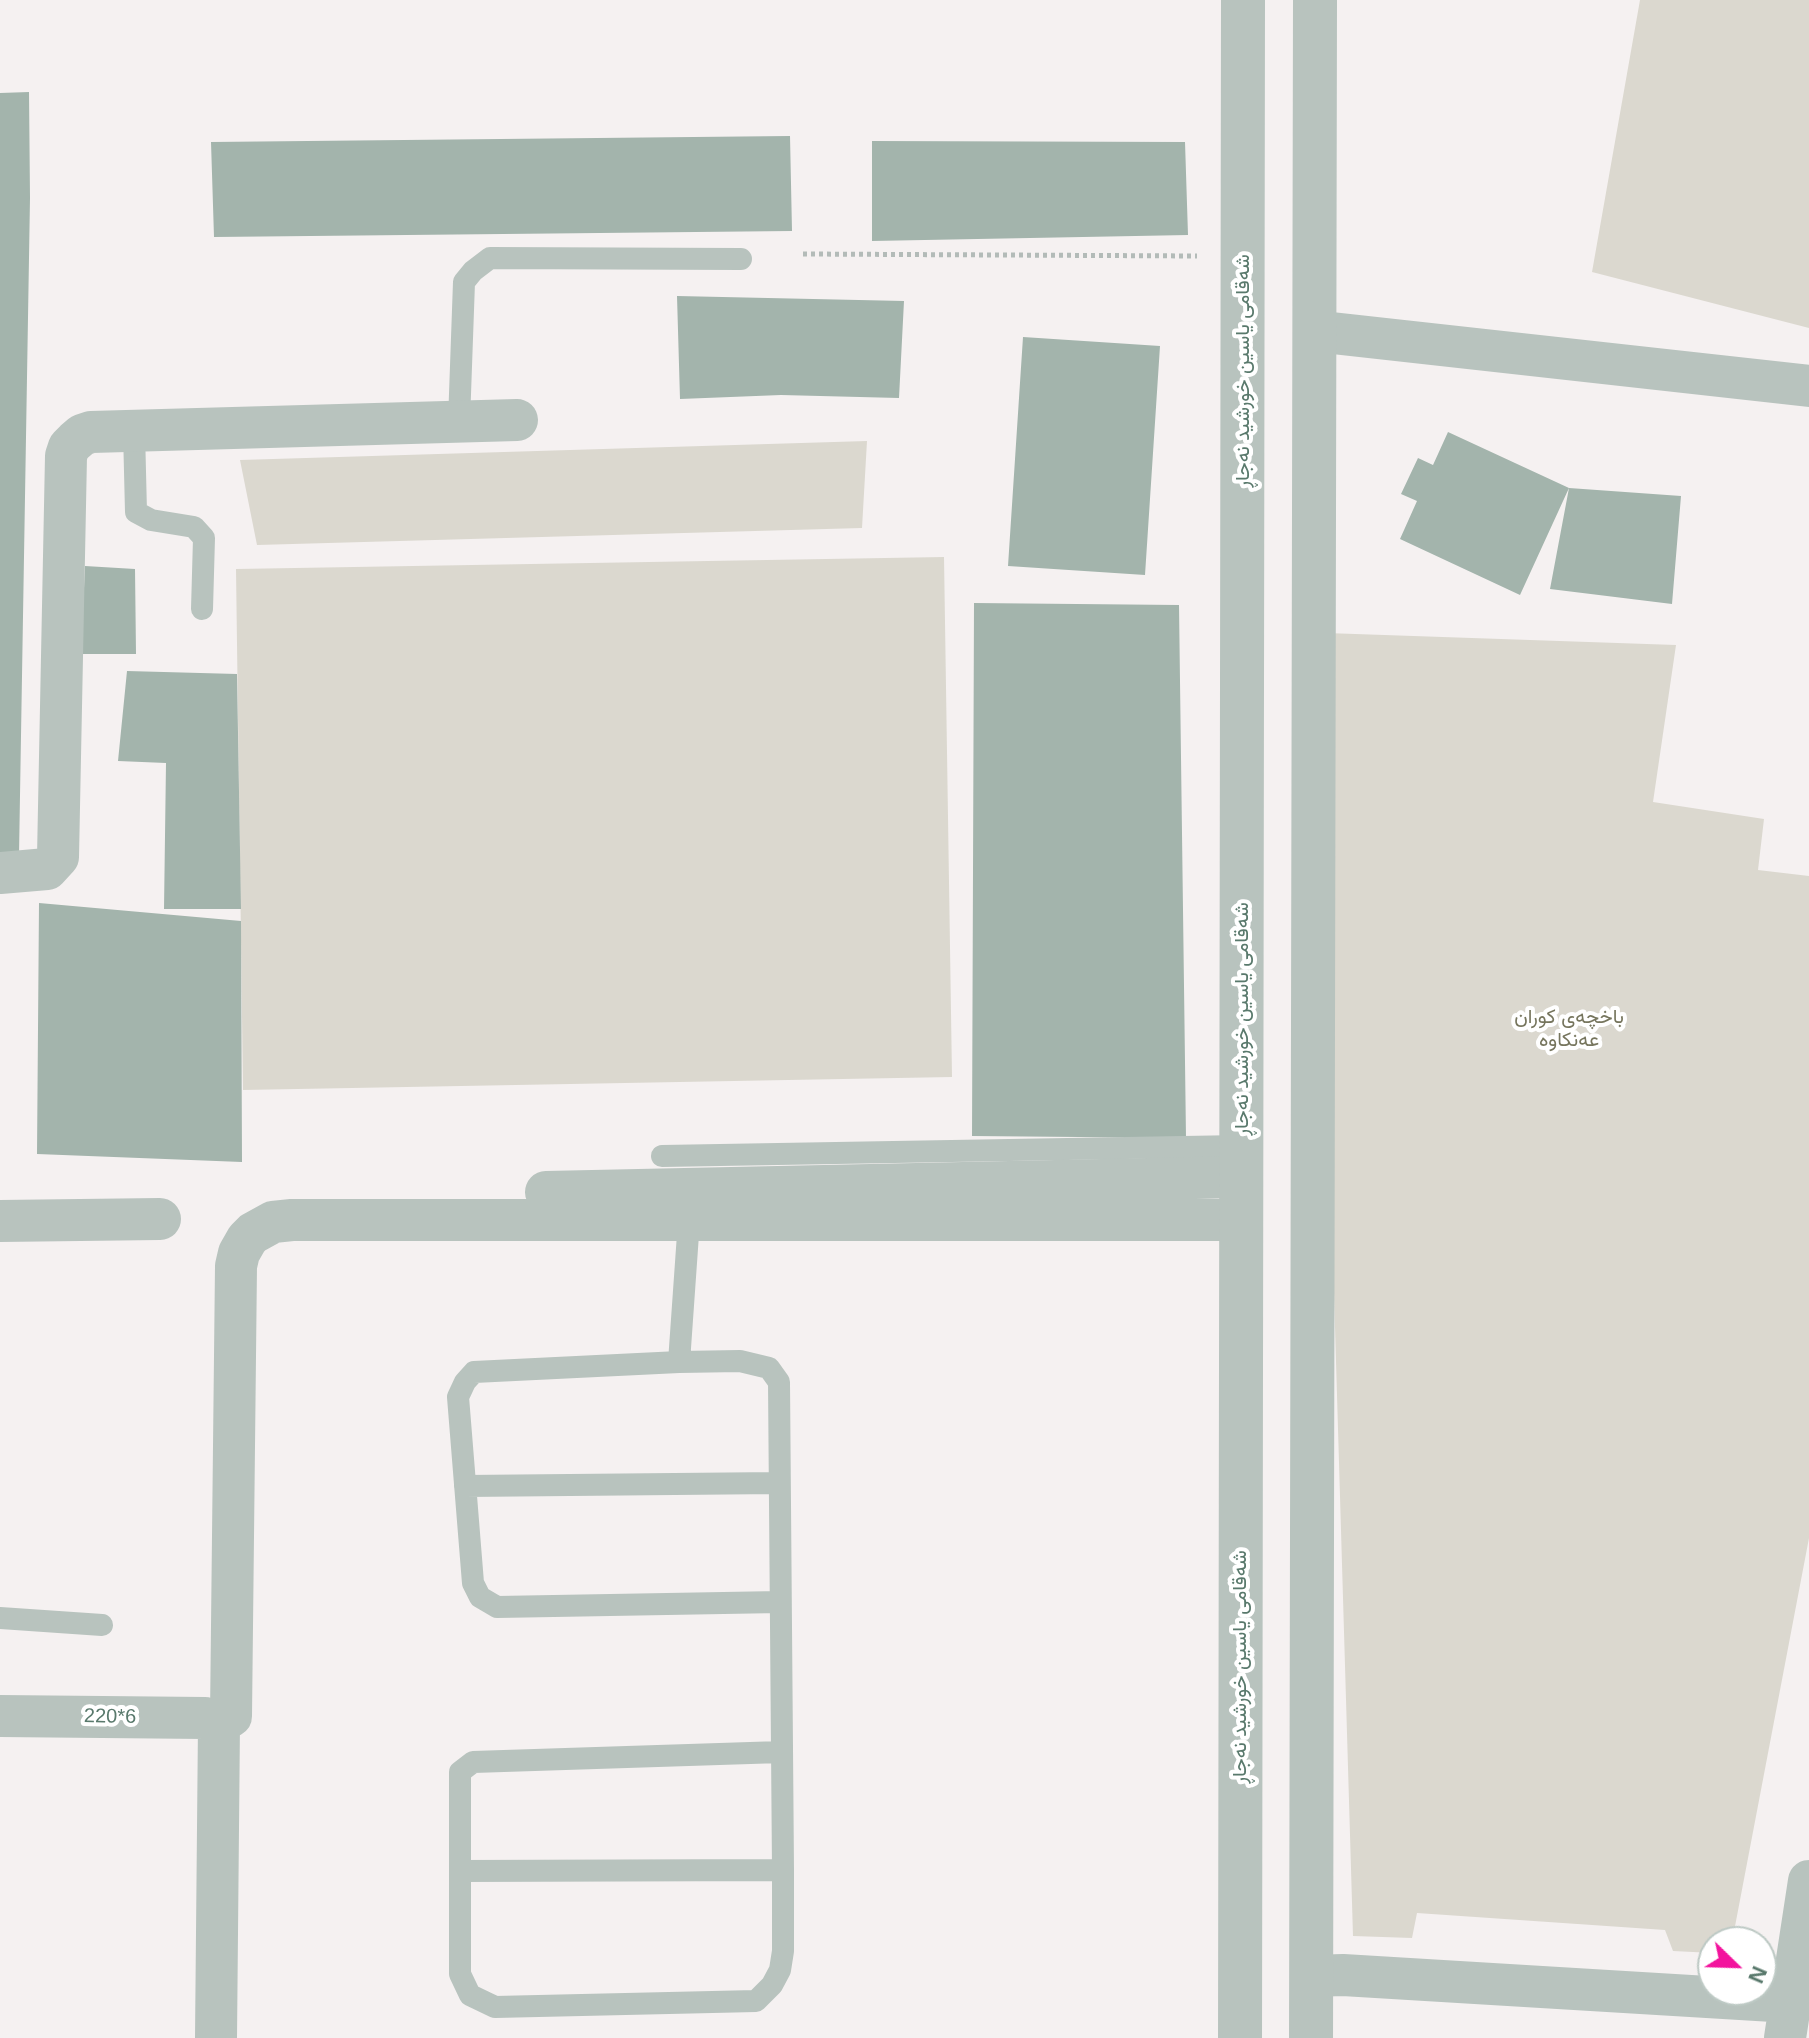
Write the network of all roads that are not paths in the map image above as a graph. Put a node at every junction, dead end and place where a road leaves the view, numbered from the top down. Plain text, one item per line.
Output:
1 (1243, 0) edge
2 (1315, 0) edge
3 (741, 259) dead end
4 (1314, 331) junction
5 (1809, 386) edge
6 (517, 420) dead end
7 (459, 422) junction
8 (134, 431) junction
9 (202, 609) dead end
10 (0, 873) edge
11 (662, 1156) dead end
12 (1241, 1162) junction
13 (160, 1219) dead end
14 (689, 1220) junction
15 (1241, 1220) junction
16 (0, 1221) edge
17 (679, 1362) junction
18 (779, 1483) junction
19 (465, 1486) junction
20 (780, 1602) junction
21 (0, 1618) edge
22 (102, 1625) dead end
23 (0, 1716) edge
24 (218, 1719) junction
25 (781, 1752) junction
26 (783, 1870) junction
27 (461, 1871) junction
28 (1809, 1881) edge
29 (1311, 1976) junction
30 (1788, 2020) edge
31 (216, 2038) edge
32 (1240, 2038) edge
33 (1311, 2038) edge

1 - 12 street, شەقامی یاسین خورشید نەجاڕ
2 - 4 street
3 - 7 lane
4 - 5 street
4 - 29 street
6 - 7 street
7 - 8 street
8 - 9 lane
8 - 10 street
11 - 12 lane
12 - 15 street, شەقامی یاسین خورشید نەجاڕ
12 - 24 street
13 - 16 street
14 - 15 street
14 - 17 lane
14 - 24 street
15 - 32 street, شەقامی یاسین خورشید نەجاڕ
17 - 18 lane
17 - 19 lane
18 - 19 lane
18 - 20 lane
19 - 20 lane
20 - 25 lane
21 - 22 lane
23 - 24 street, 220*6
24 - 31 street
25 - 26 lane
25 - 27 lane
26 - 27 lane
26 - 27 lane
28 - 30 street
29 - 30 street
29 - 33 street

